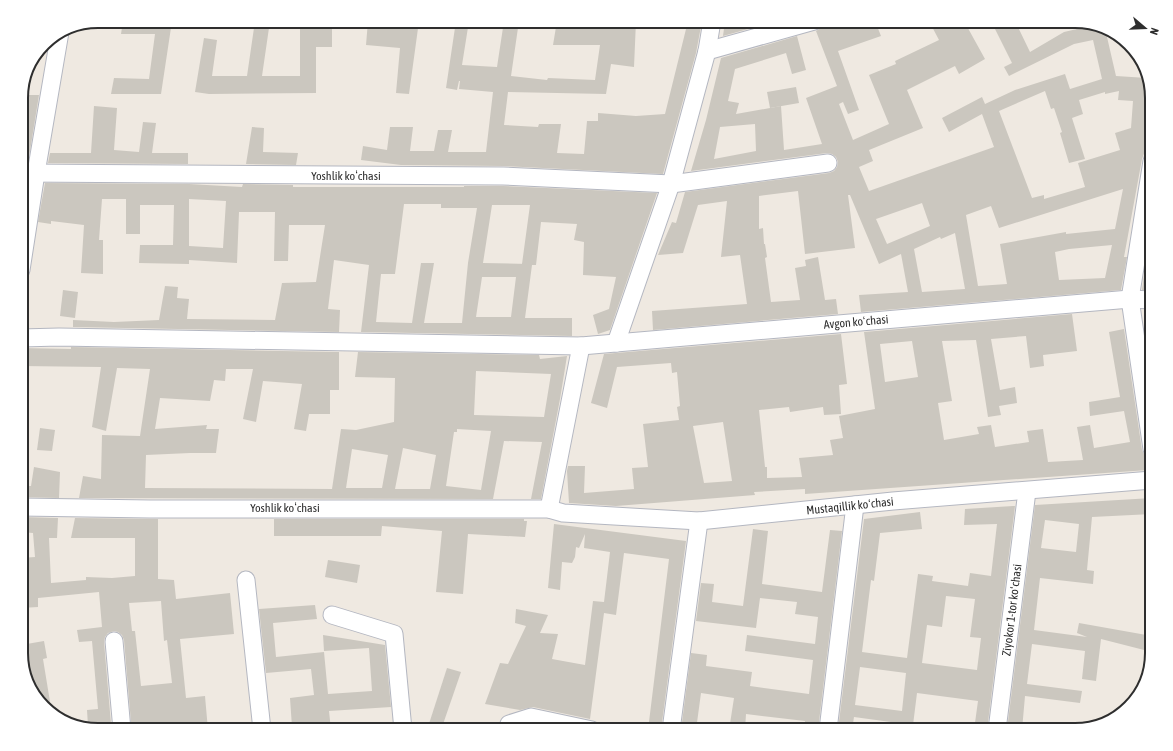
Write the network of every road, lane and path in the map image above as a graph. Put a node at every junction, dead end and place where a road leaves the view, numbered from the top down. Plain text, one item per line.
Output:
1 (711, 28) edge
2 (789, 28) edge
3 (58, 41) edge
4 (707, 51) junction
5 (828, 163) dead end
6 (28, 173) edge
7 (671, 184) junction
8 (1145, 205) edge
9 (1130, 298) junction
10 (1145, 299) edge
11 (28, 338) edge
12 (616, 343) junction
13 (581, 346) junction
14 (1145, 401) edge
15 (1145, 481) edge
16 (1027, 491) junction
17 (855, 505) junction
18 (28, 507) edge
19 (549, 509) junction
20 (699, 521) junction
21 (246, 580) dead end
22 (332, 615) dead end
23 (114, 641) dead end
24 (121, 723) edge
25 (261, 723) edge
26 (402, 723) edge
27 (513, 723) edge
28 (556, 723) edge
29 (672, 723) edge
30 (829, 723) edge
31 (998, 723) edge

1 - 4 street
2 - 4 street
3 - 6 street
4 - 7 street
5 - 7 street, Yoshlik koʻchasi
6 - 7 street, Yoshlik koʻchasi
7 - 12 street
8 - 9 street
9 - 10 street, Avgon koʻchasi
9 - 12 street, Avgon koʻchasi
9 - 14 street
11 - 13 street
12 - 13 street, Avgon koʻchasi
13 - 19 street
15 - 16 street, Mustaqillik koʻchasi
16 - 17 street, Mustaqillik koʻchasi
16 - 31 street, Ziyokor 1-tor koʻchasi
17 - 20 street, Mustaqillik koʻchasi
17 - 30 street
18 - 19 street, Yoshlik koʻchasi
19 - 20 street, Mustaqillik koʻchasi
20 - 29 street
21 - 25 street
22 - 26 street
23 - 24 street
27 - 28 street

